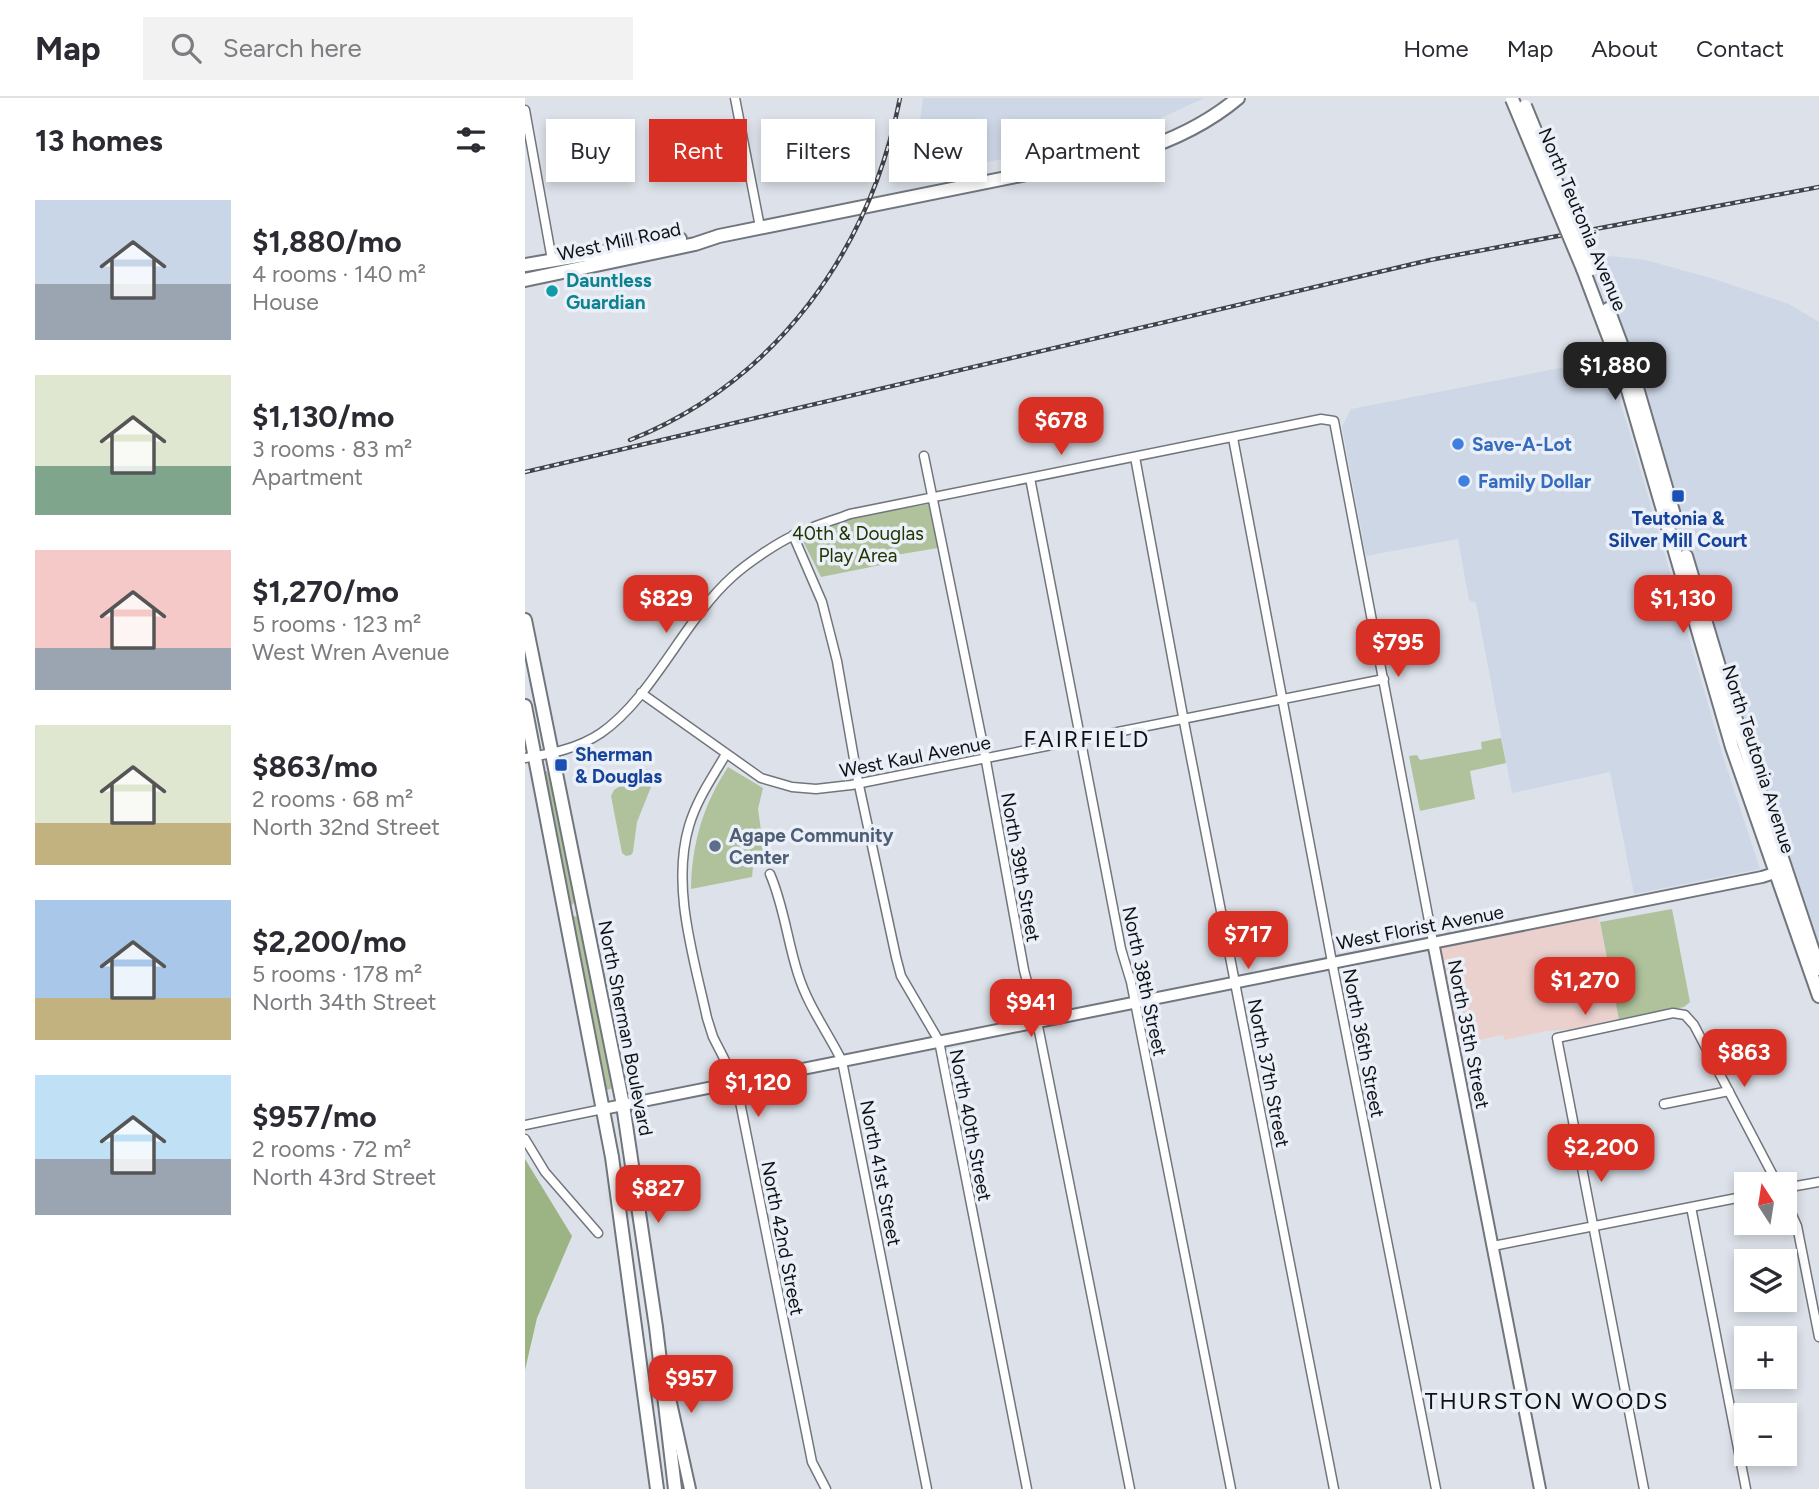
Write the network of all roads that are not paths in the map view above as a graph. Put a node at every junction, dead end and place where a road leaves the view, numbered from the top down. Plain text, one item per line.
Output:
1 (735, 98) edge
2 (1238, 98) edge
3 (1517, 100) edge
4 (525, 110) edge
5 (760, 228) junction
6 (719, 236) junction
7 (552, 260) junction
8 (525, 265) edge
9 (525, 280) edge
10 (1233, 438) junction
11 (925, 456) dead end
12 (1135, 457) junction
13 (1030, 478) junction
14 (934, 497) junction
15 (793, 535) junction
16 (525, 620) edge
17 (1384, 679) junction
18 (641, 693) junction
19 (1281, 699) junction
20 (525, 706) edge
21 (1183, 719) junction
22 (1081, 738) junction
23 (552, 753) junction
24 (726, 754) junction
25 (530, 758) edge
26 (985, 758) junction
27 (859, 783) junction
28 (1780, 871) junction
29 (770, 874) dead end
30 (1433, 942) junction
31 (1332, 962) junction
32 (1819, 968) edge
33 (1235, 982) junction
34 (1819, 996) edge
35 (1135, 1002) junction
36 (1037, 1021) junction
37 (939, 1041) junction
38 (842, 1061) junction
39 (736, 1082) junction
40 (1729, 1091) junction
41 (1664, 1104) dead end
42 (622, 1105) junction
43 (603, 1109) junction
44 (525, 1125) edge
45 (525, 1139) edge
46 (1771, 1172) edge
47 (1819, 1182) edge
48 (1797, 1186) edge
49 (1734, 1199) edge
50 (1691, 1207) junction
51 (1797, 1226) edge
52 (1594, 1227) junction
53 (598, 1233) dead end
54 (1493, 1246) junction
55 (1819, 1337) edge
56 (658, 1349) junction
57 (657, 1489) edge
58 (675, 1489) edge
59 (690, 1489) edge
60 (826, 1489) edge
61 (927, 1489) edge
62 (1027, 1489) edge
63 (1130, 1489) edge
64 (1231, 1489) edge
65 (1334, 1489) edge
66 (1436, 1489) edge
67 (1540, 1489) edge
68 (1644, 1489) edge
69 (1747, 1489) edge

1 - 5 street
2 - 5 main road, West Mill Road
3 - 28 main road, North Teutonia Avenue, bridge
4 - 7 street
5 - 6 main road, West Mill Road
6 - 7 main road, West Mill Road
6 - 9 main road, West Mill Road
7 - 8 main road, West Mill Road
10 - 12 street
10 - 17 street, North 35th Street
10 - 19 street, North 36th Street
11 - 14 street, North 39th Street
12 - 13 street
12 - 21 street, North 37th Street
13 - 14 street
13 - 22 street, North 38th Street
14 - 15 street
14 - 26 street, North 39th Street
15 - 18 street
15 - 27 street, North 40th Street
16 - 23 main road, North Sherman Boulevard
17 - 19 street, West Kaul Avenue
17 - 30 street, North 35th Street
18 - 23 street
18 - 24 street, West Kaul Avenue
19 - 21 street, West Kaul Avenue
19 - 31 street, North 36th Street
20 - 25 main road, North Sherman Boulevard
21 - 22 street, West Kaul Avenue
21 - 33 street, North 37th Street
22 - 26 street, West Kaul Avenue
22 - 35 street, North 38th Street
23 - 25 street
23 - 42 main road, North Sherman Boulevard
24 - 27 street, West Kaul Avenue
24 - 39 street, North 42nd Street
25 - 43 main road, North Sherman Boulevard
26 - 27 street, West Kaul Avenue
26 - 36 street, North 39th Street
27 - 37 street, North 40th Street
28 - 30 street, West Florist Avenue
28 - 32 main road, North Teutonia Avenue
28 - 34 main road, North Teutonia Avenue
29 - 38 street, North 41st Street
30 - 31 street, West Florist Avenue
30 - 54 street, North 35th Street
31 - 33 street, West Florist Avenue
31 - 66 street, North 36th Street
33 - 35 street, West Florist Avenue
33 - 65 street, North 37th Street
35 - 36 street, West Florist Avenue
35 - 64 street, North 38th Street
36 - 37 street, West Florist Avenue
36 - 63 street, North 39th Street
37 - 38 street, West Florist Avenue
37 - 62 street, North 40th Street
38 - 39 street, West Florist Avenue
38 - 61 street, North 41st Street
39 - 42 street, West Florist Avenue
39 - 60 street, North 42nd Street
40 - 41 street
40 - 46 street
40 - 52 street
42 - 43 street, West Florist Avenue
42 - 56 main road, North Sherman Boulevard
43 - 44 street, West Florist Avenue
43 - 57 main road, North Sherman Boulevard
45 - 53 street
47 - 48 street
49 - 50 street
50 - 52 street
50 - 69 street
51 - 55 street
52 - 54 street
52 - 68 street
54 - 67 street, North 35th Street
56 - 58 main road, North Sherman Boulevard
56 - 59 street

